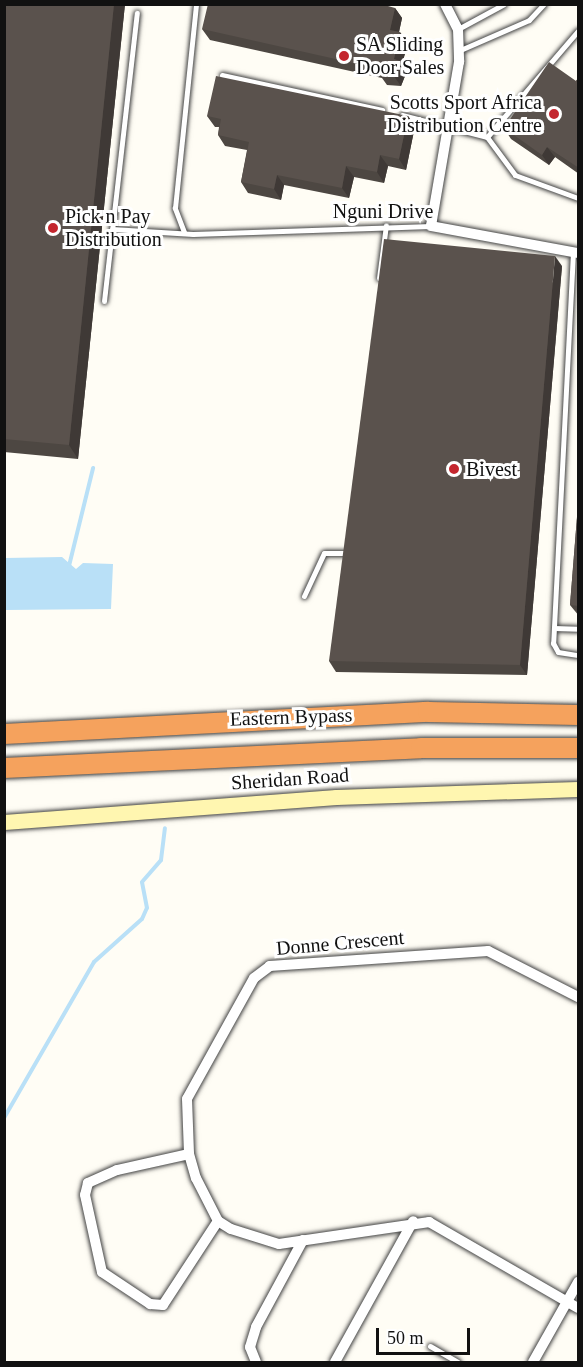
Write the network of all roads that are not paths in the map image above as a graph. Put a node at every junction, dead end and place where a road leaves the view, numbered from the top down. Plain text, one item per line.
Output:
1 (196, 4) edge
2 (504, 4) edge
3 (544, 4) edge
4 (450, 6) edge
5 (137, 14) dead end
6 (458, 28) junction
7 (579, 31) edge
8 (458, 51) junction
9 (222, 75) edge
10 (449, 130) junction
11 (487, 137) junction
12 (579, 198) edge
13 (386, 225) junction
14 (431, 226) junction
15 (112, 229) junction
16 (186, 233) junction
17 (576, 252) edge
18 (379, 284) edge
19 (104, 301) dead end
20 (350, 541) edge
21 (304, 596) dead end
22 (554, 627) junction
23 (579, 629) edge
24 (579, 655) edge
25 (579, 715) edge
26 (4, 734) edge
27 (579, 748) edge
28 (71, 764) junction
29 (4, 768) edge
30 (4, 780) edge
31 (579, 789) edge
32 (4, 822) edge
33 (579, 997) edge
34 (189, 1154) junction
35 (218, 1221) junction
36 (413, 1221) junction
37 (303, 1240) junction
38 (579, 1282) edge
39 (567, 1301) junction
40 (579, 1308) edge
41 (430, 1346) dead end
42 (256, 1362) edge
43 (335, 1362) edge
44 (458, 1362) edge
45 (533, 1362) edge

1 - 16 lane
2 - 6 lane
3 - 8 lane
4 - 6 street
5 - 15 lane
6 - 8 street
7 - 11 lane
8 - 10 street
9 - 10 lane
10 - 11 lane
10 - 14 street
11 - 12 lane
13 - 14 lane, Nguni Drive
13 - 16 lane, Nguni Drive
13 - 18 lane
14 - 17 street, Nguni Drive
15 - 16 lane, Nguni Drive
15 - 19 lane
17 - 22 lane
20 - 21 lane
22 - 23 lane
22 - 24 lane
25 - 26 highway, Eastern Bypass
27 - 28 highway, Eastern Bypass
28 - 29 highway, Eastern Bypass
28 - 30 highway
31 - 32 street, Sheridan Road
33 - 34 street, Donne Crescent
34 - 35 street, Donne Crescent
34 - 35 street
35 - 37 street
36 - 37 street
36 - 39 street
36 - 43 street
37 - 42 street
38 - 39 street
39 - 40 street
39 - 45 street
41 - 44 lane

